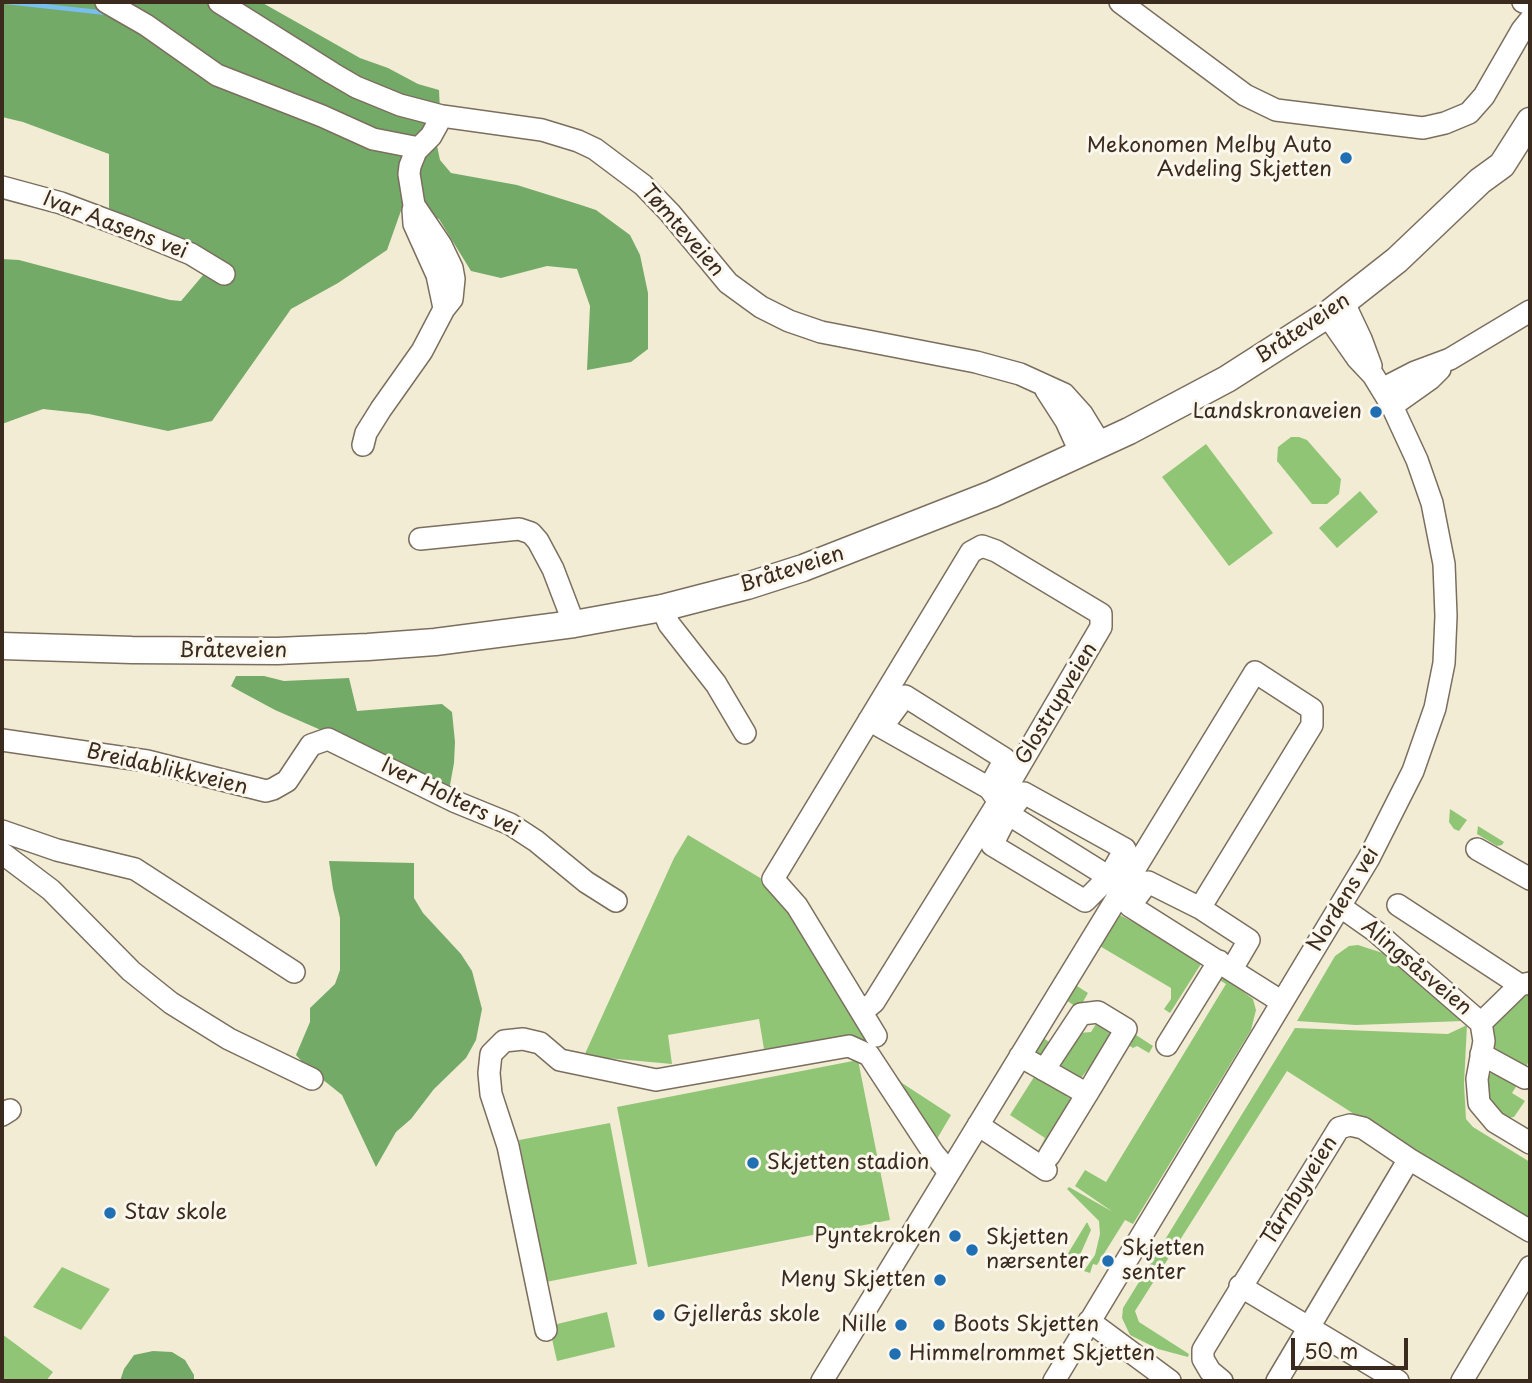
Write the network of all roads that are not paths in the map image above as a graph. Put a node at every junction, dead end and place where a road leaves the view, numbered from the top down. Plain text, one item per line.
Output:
1 (106, 2) edge
2 (219, 2) edge
3 (1120, 2) edge
4 (1523, 2) edge
5 (1530, 4) edge
6 (1530, 20) edge
7 (442, 116) junction
8 (1526, 127) edge
9 (419, 148) junction
10 (2, 187) edge
11 (224, 274) dead end
12 (1336, 309) junction
13 (1530, 311) edge
14 (1382, 390) junction
15 (363, 446) dead end
16 (1091, 449) junction
17 (420, 539) dead end
18 (662, 608) junction
19 (574, 624) junction
20 (2, 646) edge
21 (876, 723) junction
22 (744, 733) dead end
23 (2, 740) edge
24 (311, 746) joint
25 (999, 801) junction
26 (2, 831) edge
27 (1477, 849) dead end
28 (2, 853) edge
29 (1530, 879) edge
30 (1120, 893) junction
31 (616, 901) dead end
32 (1398, 905) dead end
33 (1341, 907) junction
34 (1200, 908) junction
35 (1225, 965) junction
36 (294, 972) dead end
37 (1525, 984) edge
38 (1282, 1002) junction
39 (862, 1012) junction
40 (1482, 1023) junction
41 (876, 1036) dead end
42 (1167, 1045) dead end
43 (1482, 1054) junction
44 (1020, 1056) junction
45 (1044, 1070) junction
46 (1525, 1078) dead end
47 (313, 1079) dead end
48 (1087, 1094) junction
49 (978, 1125) junction
50 (1530, 1143) edge
51 (1409, 1160) junction
52 (950, 1172) junction
53 (1530, 1231) edge
54 (1530, 1267) edge
55 (1240, 1286) junction
56 (1089, 1321) junction
57 (1309, 1327) junction
58 (546, 1330) dead end
59 (1466, 1380) edge
60 (822, 1381) edge
61 (1054, 1381) edge
62 (1170, 1381) edge
63 (1222, 1381) edge
64 (1277, 1381) edge
65 (1398, 1381) edge

1 - 9 street
2 - 7 street, Tømteveien
3 - 6 street
4 - 5 street
7 - 9 street
7 - 16 street, Tømteveien
8 - 12 main road, Bråteveien
9 - 15 street
10 - 11 street, Ivar Aasens vei
12 - 14 street, Nordens vei
12 - 16 main road, Bråteveien
13 - 14 street
14 - 33 street, Nordens vei
16 - 18 main road, Bråteveien
17 - 19 street
18 - 19 main road, Bråteveien
18 - 22 street
19 - 20 main road, Bråteveien
21 - 25 street
21 - 25 street
21 - 25 street, Glostrupveien
21 - 39 street, Glostrupveien
23 - 24 street, Breidablikkveien
24 - 31 street, Iver Holters vei
25 - 30 street
25 - 30 street
25 - 30 street
25 - 39 street, Glostrupveien
26 - 36 street
27 - 29 street
28 - 47 street
30 - 34 street
30 - 34 street
30 - 35 street
30 - 44 street
32 - 37 street, Alingsåsveien
33 - 38 street, Nordens vei
33 - 40 street, Alingsåsveien
34 - 35 street
35 - 38 street
35 - 42 street
37 - 40 street, Alingsåsveien
38 - 56 street, Nordens vei
39 - 41 street, Glostrupveien
40 - 43 street
43 - 46 street
43 - 50 street
44 - 45 street
44 - 49 street
45 - 48 street
45 - 48 street
48 - 49 street
49 - 52 street
51 - 53 street, Tårnbyveien
51 - 55 street, Tårnbyveien
51 - 57 street
52 - 58 street
52 - 60 street
54 - 59 street
55 - 57 street
55 - 63 street, Tårnbyveien
56 - 61 street, Nordens vei
56 - 62 street
57 - 64 street
57 - 65 street

